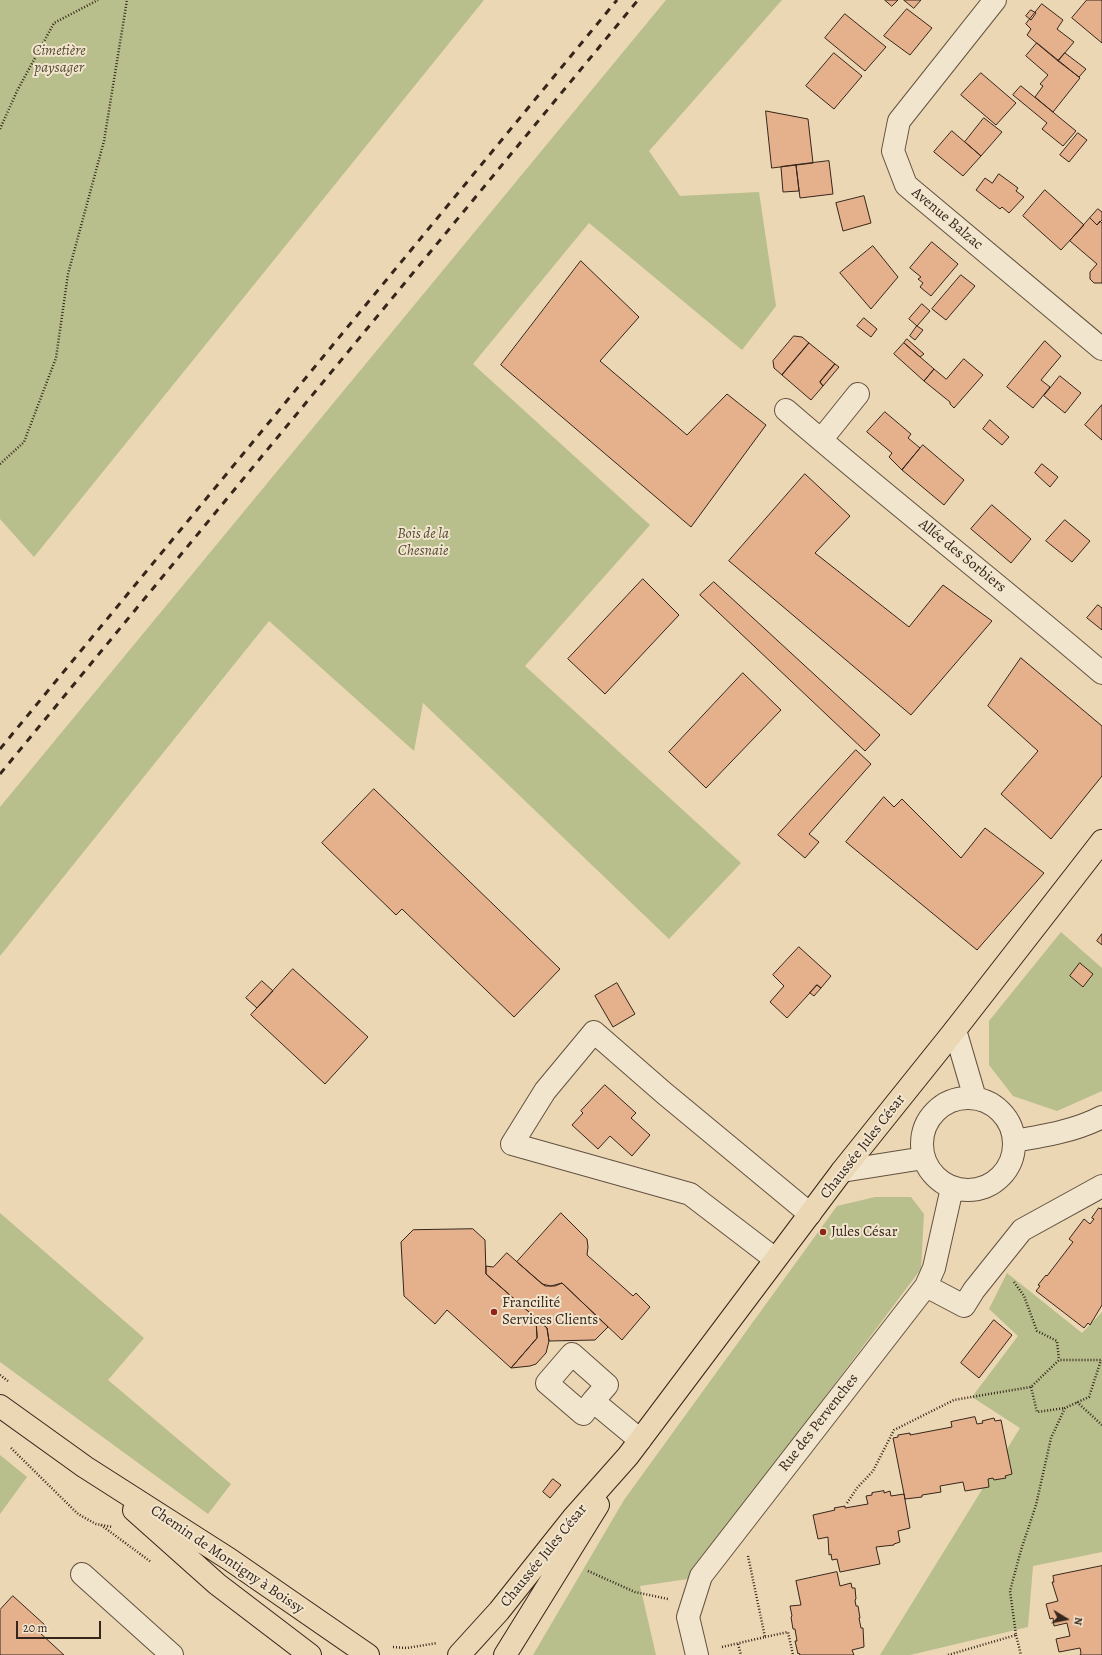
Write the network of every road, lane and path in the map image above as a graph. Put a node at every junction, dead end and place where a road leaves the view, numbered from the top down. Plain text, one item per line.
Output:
1 (98, 0) edge
2 (127, 0) edge
3 (994, 0) edge
4 (0, 128) edge
5 (1099, 340) edge
6 (858, 394) dead end
7 (786, 410) dead end
8 (821, 440) junction
9 (0, 464) edge
10 (1102, 673) edge
11 (1102, 841) edge
12 (955, 1030) junction
13 (975, 1098) junction
14 (1102, 1116) edge
15 (1014, 1141) junction
16 (924, 1158) junction
17 (842, 1171) junction
18 (1102, 1186) edge
19 (952, 1188) junction
20 (810, 1214) junction
21 (775, 1259) junction
22 (998, 1260) junction
23 (926, 1286) junction
24 (1059, 1360) junction
25 (1102, 1360) edge
26 (1031, 1387) junction
27 (593, 1401) dead end
28 (1077, 1402) junction
29 (0, 1406) edge
30 (1065, 1408) junction
31 (1102, 1425) edge
32 (6, 1443) dead end
33 (634, 1448) junction
34 (85, 1467) junction
35 (846, 1503) dead end
36 (116, 1527) dead end
37 (736, 1531) junction
38 (564, 1560) junction
39 (82, 1574) dead end
40 (692, 1604) junction
41 (1016, 1635) junction
42 (766, 1637) junction
43 (738, 1644) junction
44 (169, 1654) edge
45 (697, 1654) edge
46 (310, 1655) edge
47 (368, 1655) edge
48 (459, 1655) edge
49 (505, 1655) edge
50 (741, 1655) edge
51 (793, 1655) edge
52 (948, 1655) edge
53 (1021, 1655) edge

1 - 4 path
2 - 9 path
3 - 5 street, Avenue Balzac
6 - 8 street
7 - 8 street, Allée des Sorbiers
8 - 10 street, Allée des Sorbiers
11 - 12 main road, Chaussée Jules César
12 - 13 street
12 - 17 main road, Chaussée Jules César
13 - 15 street
13 - 16 street
14 - 15 street
15 - 19 street
16 - 17 street
16 - 19 street
17 - 20 main road, Chaussée Jules César
18 - 22 street
19 - 23 street, Rue des Pervenches
20 - 21 main road, Chaussée Jules César
20 - 21 street
21 - 33 main road, Chaussée Jules César
22 - 23 street
22 - 24 path
23 - 37 street, Rue des Pervenches
24 - 25 path
24 - 26 path
25 - 28 path
26 - 30 path
26 - 35 path
27 - 33 street
28 - 30 path
28 - 31 path
29 - 34 main road, Chemin de Montigny à Boissy
30 - 41 path
32 - 36 path
33 - 38 main road, Chaussée Jules César
33 - 48 main road, Chaussée Jules César
34 - 46 main road, Chemin de Montigny à Boissy
34 - 47 main road, Chemin de Montigny à Boissy
37 - 40 street, Rue des Pervenches
37 - 42 path
38 - 40 path
38 - 49 main road, Chaussée Jules César
39 - 44 street
40 - 45 street, Rue des Pervenches
41 - 52 path
41 - 53 path
42 - 43 path
42 - 51 path
43 - 45 path
43 - 50 path

